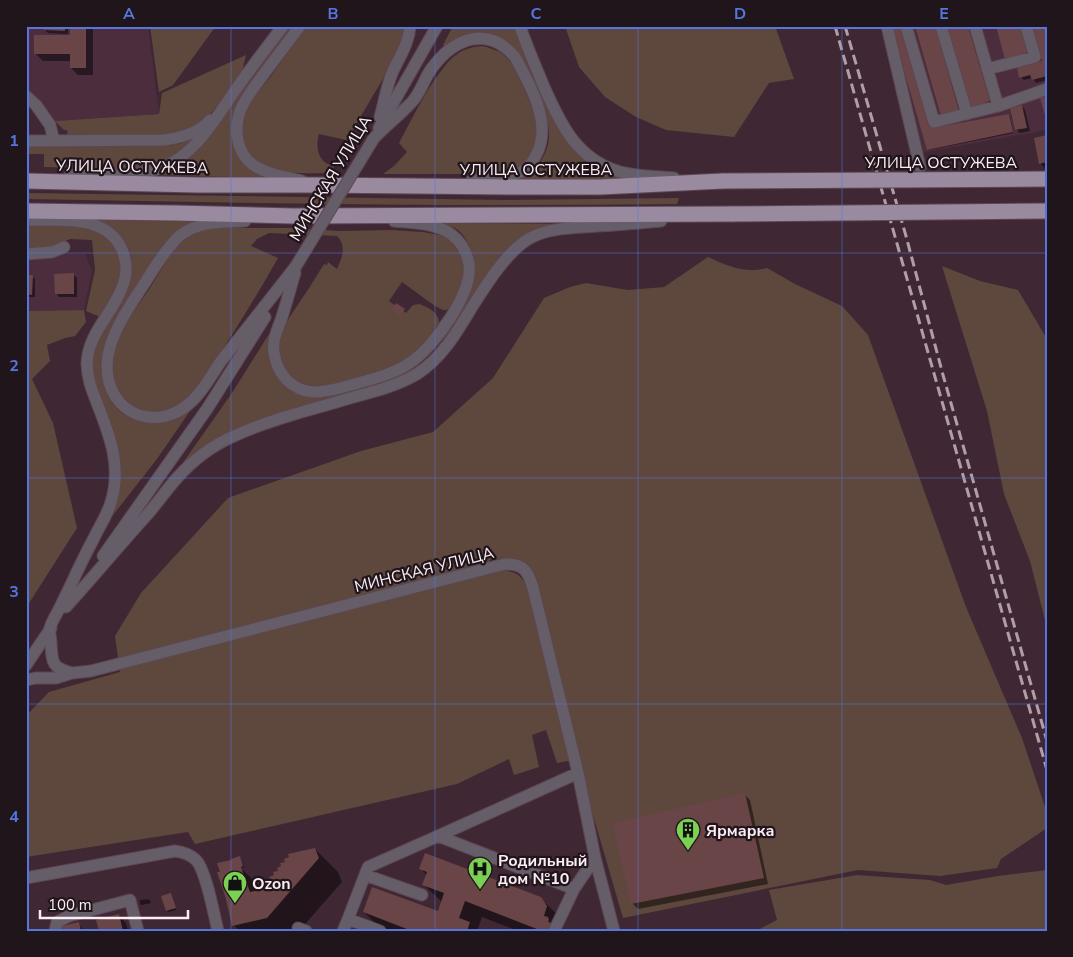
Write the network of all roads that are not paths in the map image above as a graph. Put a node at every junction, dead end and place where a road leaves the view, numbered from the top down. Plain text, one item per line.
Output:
1 (283, 26) edge
2 (300, 26) edge
3 (410, 26) edge
4 (520, 26) edge
5 (887, 26) edge
6 (906, 26) edge
7 (941, 26) edge
8 (975, 26) edge
9 (1026, 26) edge
10 (435, 29) edge
11 (988, 69) junction
12 (1047, 89) edge
13 (26, 96) edge
14 (228, 100) junction
15 (998, 106) junction
16 (967, 114) junction
17 (374, 138) junction
18 (26, 141) edge
19 (54, 141) junction
20 (920, 167) dead end
21 (26, 176) edge
22 (1047, 179) edge
23 (26, 181) edge
24 (723, 181) junction
25 (316, 185) junction
26 (389, 185) junction
27 (26, 211) edge
28 (1047, 211) edge
29 (731, 214) junction
30 (294, 216) junction
31 (361, 216) junction
32 (26, 220) edge
33 (64, 247) dead end
34 (26, 254) edge
35 (296, 266) junction
36 (66, 607) junction
37 (50, 629) junction
38 (26, 664) edge
39 (72, 673) junction
40 (26, 680) edge
41 (578, 773) junction
42 (438, 836) junction
43 (596, 858) junction
44 (365, 875) junction
45 (26, 878) edge
46 (574, 889) junction
47 (422, 895) dead end
48 (348, 919) junction
49 (55, 931) edge
50 (138, 931) edge
51 (218, 931) edge
52 (343, 931) edge
53 (380, 931) edge
54 (554, 931) edge
55 (614, 931) edge

1 - 14 street
2 - 25 street
3 - 17 street
4 - 24 street
5 - 20 street
6 - 16 street
7 - 16 street
8 - 11 street
9 - 11 street
10 - 17 street, МИНСКАЯ УЛИЦА
11 - 15 street
12 - 15 street
13 - 19 street
14 - 19 street
14 - 21 street
15 - 16 street
17 - 26 street
17 - 35 street, МИНСКАЯ УЛИЦА, bridge
18 - 19 street
22 - 24 main road, УЛИЦА ОСТУЖЕВА, bridge
23 - 25 main road, УЛИЦА ОСТУЖЕВА
24 - 26 main road, УЛИЦА ОСТУЖЕВА
25 - 26 main road, УЛИЦА ОСТУЖЕВА
27 - 30 main road
28 - 29 main road, bridge
29 - 31 main road
29 - 36 street
30 - 31 main road
30 - 35 street
31 - 35 street
32 - 37 street
33 - 34 street
35 - 36 street, МИНСКАЯ УЛИЦА
36 - 37 street, МИНСКАЯ УЛИЦА
37 - 38 street, МИНСКАЯ УЛИЦА
37 - 39 street
39 - 40 street, МИНСКАЯ УЛИЦА
39 - 41 street, МИНСКАЯ УЛИЦА
41 - 42 street
41 - 43 street, МИНСКАЯ УЛИЦА
42 - 44 street
42 - 46 street
43 - 46 street
43 - 55 street, МИНСКАЯ УЛИЦА
44 - 47 street
44 - 48 street
45 - 51 street
46 - 54 street
48 - 52 street
48 - 53 street
49 - 50 street

